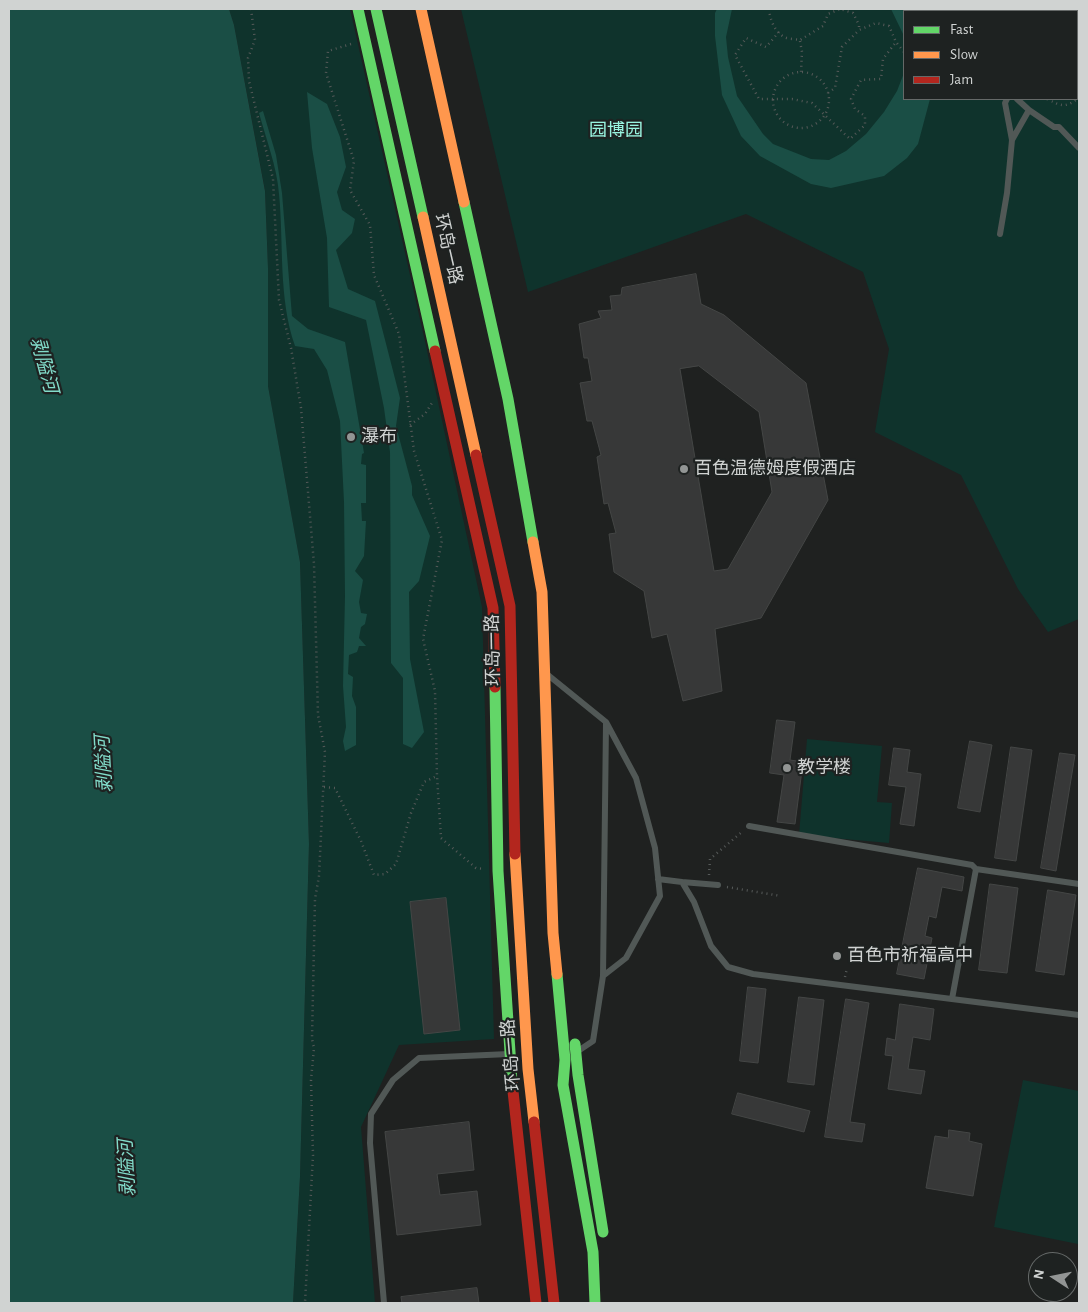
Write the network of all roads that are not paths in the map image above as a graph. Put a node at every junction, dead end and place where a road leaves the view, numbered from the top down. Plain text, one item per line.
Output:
1 (358, 9) edge
2 (376, 9) edge
3 (421, 9) edge
4 (1006, 100) edge
5 (1018, 100) edge
6 (1029, 110) junction
7 (1012, 140) junction
8 (1079, 148) edge
9 (1000, 234) dead end
10 (556, 663) dead end
11 (544, 672) junction
12 (557, 682) junction
13 (557, 701) dead end
14 (606, 722) junction
15 (749, 826) road end
16 (976, 869) junction
17 (658, 879) junction
18 (682, 882) junction
19 (1079, 884) edge
20 (718, 885) road end
21 (603, 976) junction
22 (952, 999) junction
23 (571, 1000) dead end
24 (1079, 1016) edge
25 (576, 1053) junction
26 (510, 1054) junction
27 (565, 1060) junction
28 (604, 1241) dead end
29 (384, 1303) edge
30 (536, 1303) edge
31 (554, 1303) edge
32 (595, 1303) edge

1 - 26 main road
2 - 31 main road, 环岛一路
3 - 11 main road, 环岛一路
4 - 7 lane
5 - 6 lane
6 - 7 lane
6 - 8 lane
7 - 9 lane
10 - 12 main road
11 - 12 lane
11 - 27 main road, 环岛一路
12 - 13 main road
12 - 14 lane
14 - 17 lane
14 - 21 lane
15 - 16 lane
16 - 19 lane
16 - 22 lane
17 - 18 lane
17 - 21 lane
18 - 20 lane
18 - 22 lane
21 - 25 lane
22 - 24 lane
23 - 25 main road
25 - 27 lane
25 - 28 main road
26 - 29 lane
26 - 30 main road
27 - 32 main road, 环岛一路

